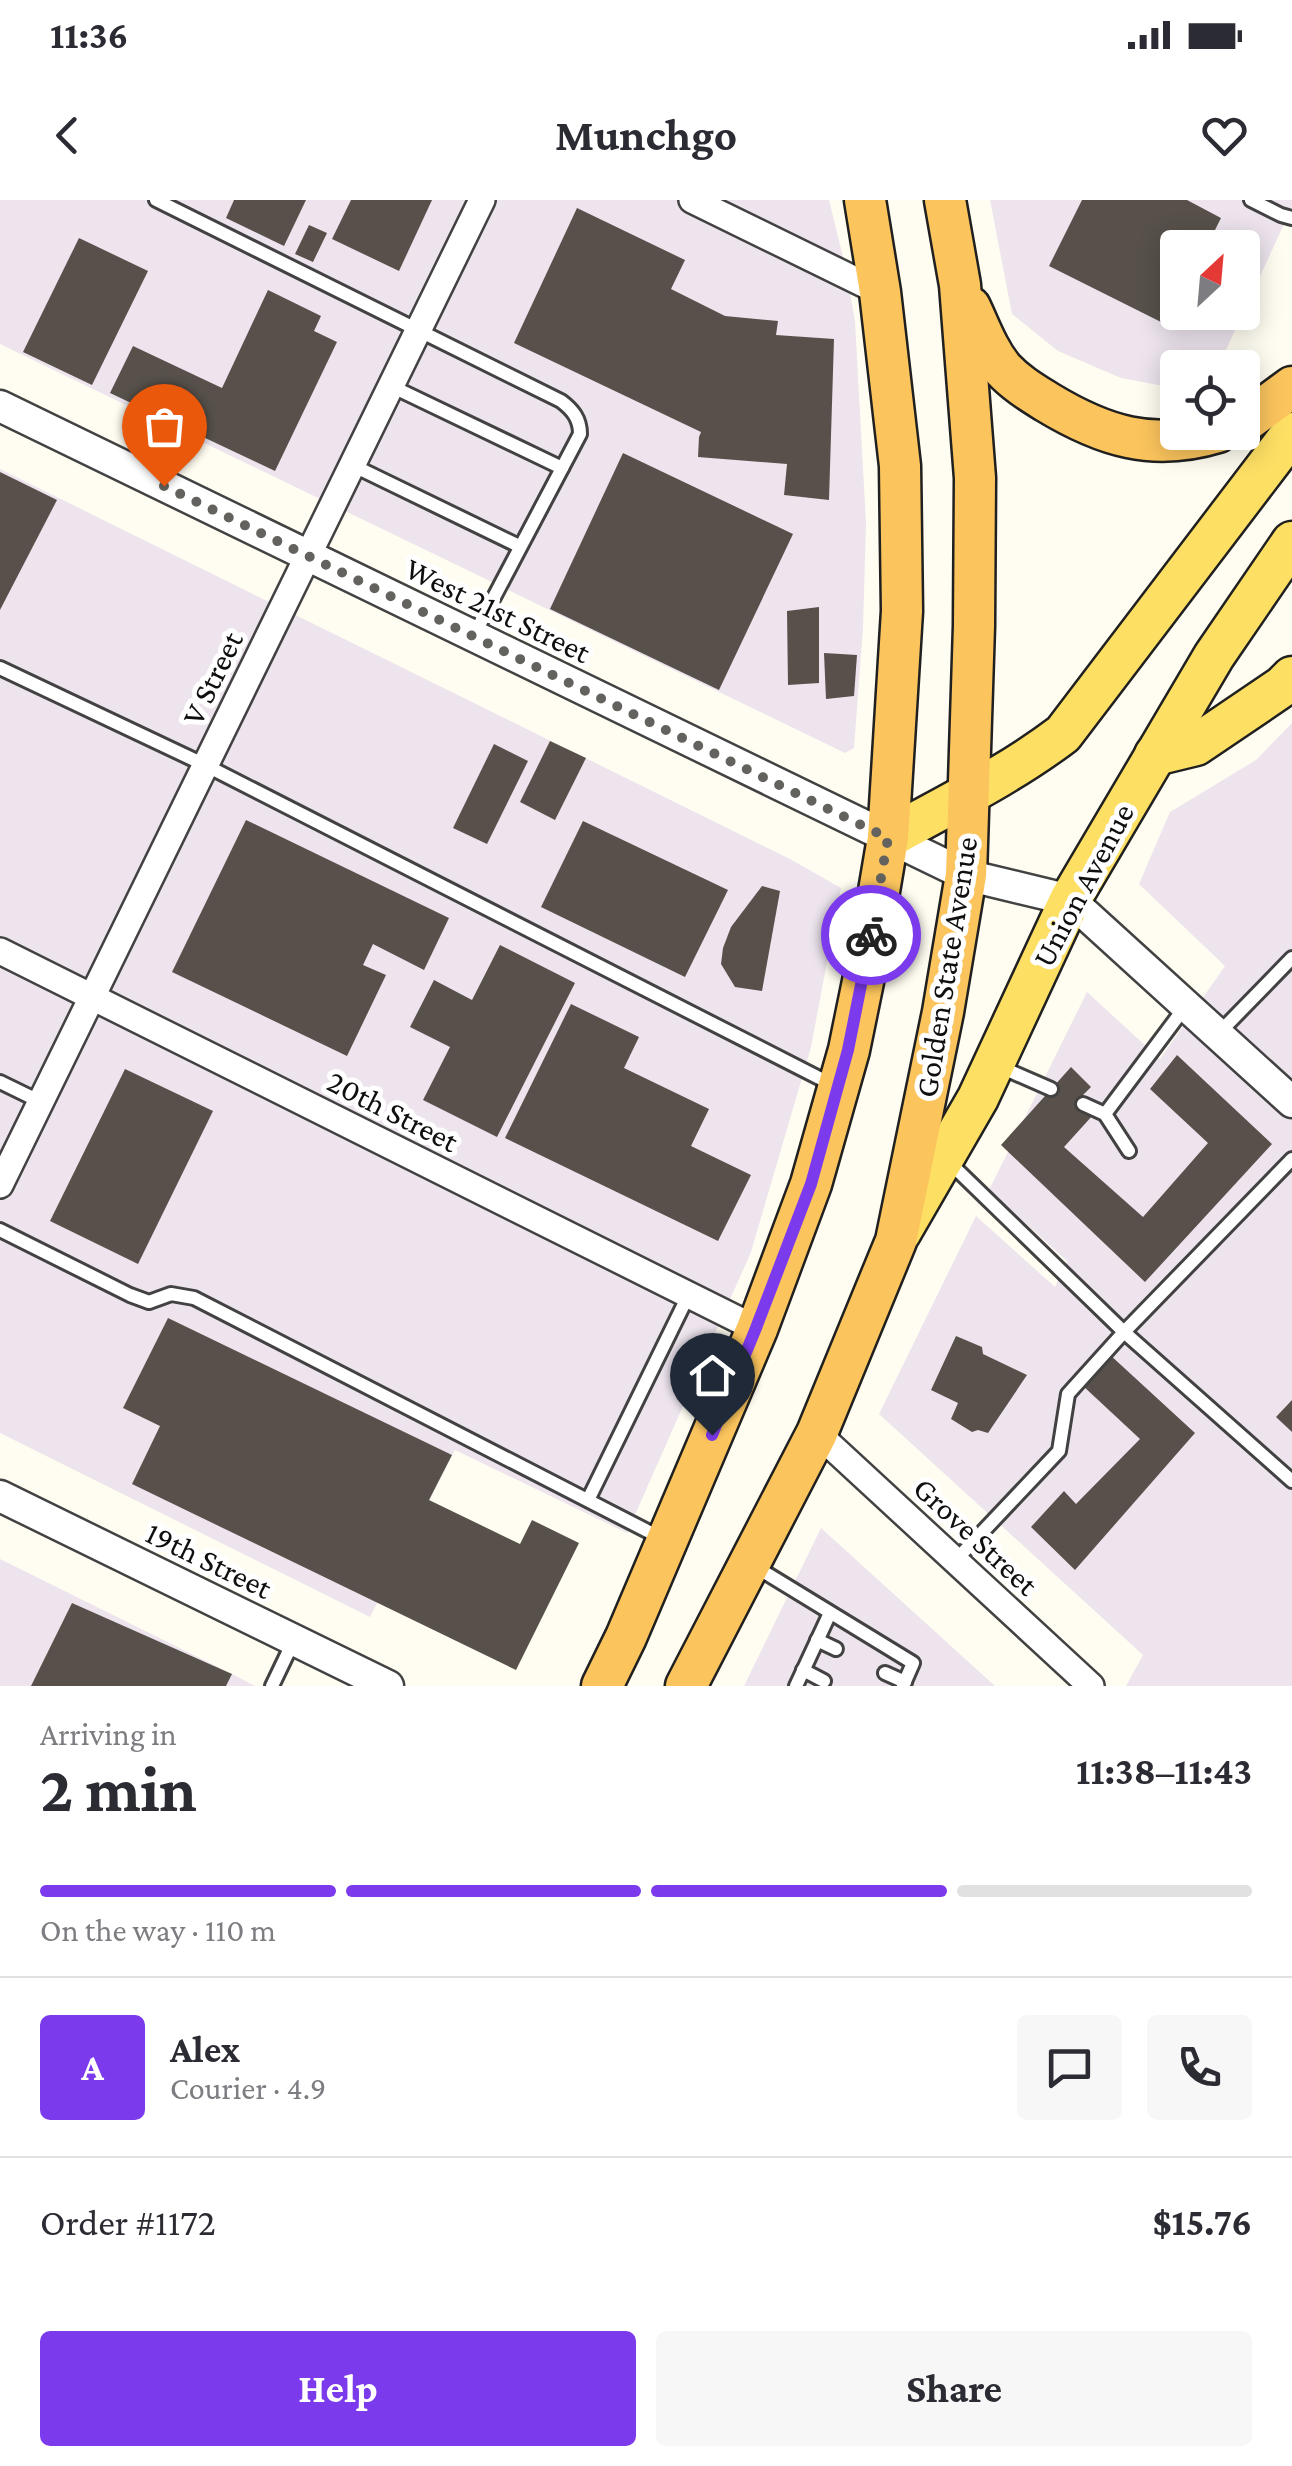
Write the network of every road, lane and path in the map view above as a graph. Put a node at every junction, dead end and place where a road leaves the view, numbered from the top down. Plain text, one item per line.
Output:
1 (156, 200) edge
2 (482, 200) edge
3 (692, 200) edge
4 (865, 200) edge
5 (945, 200) edge
6 (1251, 200) edge
7 (1292, 218) edge
8 (960, 285) junction
9 (880, 292) junction
10 (419, 330) junction
11 (392, 386) junction
12 (1292, 386) edge
13 (0, 406) edge
14 (1260, 410) edge
15 (1292, 432) edge
16 (1160, 440) edge
17 (352, 465) junction
18 (562, 468) junction
19 (1292, 542) edge
20 (519, 546) junction
21 (307, 556) junction
22 (473, 637) junction
23 (0, 668) edge
24 (1292, 677) edge
25 (1155, 754) junction
26 (205, 766) junction
27 (969, 794) junction
28 (888, 838) junction
29 (966, 875) junction
30 (1070, 900) junction
31 (0, 951) edge
32 (1292, 958) edge
33 (92, 996) junction
34 (1186, 1005) junction
35 (1218, 1034) junction
36 (994, 1064) junction
37 (0, 1082) edge
38 (838, 1088) junction
39 (1052, 1089) dead end
40 (41, 1102) junction
41 (1292, 1102) edge
42 (1084, 1104) dead end
43 (1105, 1114) junction
44 (1130, 1151) dead end
45 (944, 1157) junction
46 (1292, 1159) edge
47 (0, 1185) edge
48 (0, 1230) edge
49 (896, 1241) junction
50 (688, 1296) junction
51 (756, 1328) junction
52 (1124, 1332) junction
53 (816, 1433) junction
54 (1292, 1481) edge
55 (0, 1496) edge
56 (588, 1500) junction
57 (667, 1541) junction
58 (955, 1561) junction
59 (750, 1562) junction
60 (830, 1612) junction
61 (294, 1640) junction
62 (817, 1640) junction
63 (836, 1649) dead end
64 (803, 1670) junction
65 (885, 1673) dead end
66 (824, 1680) dead end
67 (904, 1684) edge
68 (384, 1685) edge
69 (272, 1686) edge
70 (602, 1686) edge
71 (686, 1686) edge
72 (796, 1686) edge
73 (1091, 1686) edge

1 - 10 lane
2 - 10 street, V Street
3 - 9 street
4 - 9 highway
5 - 8 highway, Golden State Avenue
6 - 7 lane
8 - 16 highway
8 - 27 highway, Golden State Avenue
9 - 28 highway
10 - 11 street, V Street
10 - 18 lane
11 - 17 street, V Street
11 - 18 lane
12 - 14 highway
13 - 21 street, West 21st Street
15 - 27 main road
17 - 20 lane
17 - 21 street, V Street
18 - 20 lane
19 - 25 main road, Union Avenue
20 - 22 lane
21 - 22 street, West 21st Street
21 - 26 street, V Street
22 - 28 street, West 21st Street
23 - 26 lane
24 - 25 main road
25 - 30 main road, Union Avenue
26 - 33 street, V Street
26 - 38 lane
27 - 28 main road
27 - 29 highway, Golden State Avenue
28 - 29 street, West 21st Street
28 - 38 highway
29 - 30 street, West 21st Street
29 - 49 highway, Golden State Avenue
30 - 34 street
30 - 36 main road, Union Avenue
31 - 33 street, 20th Street
32 - 35 lane
33 - 40 street, V Street
33 - 50 street, 20th Street
34 - 35 street
34 - 43 lane
35 - 41 street
36 - 39 lane
36 - 45 main road, Union Avenue
37 - 40 lane
38 - 51 highway
40 - 47 street, V Street
42 - 43 lane
43 - 44 lane
45 - 49 main road, Union Avenue
45 - 52 lane
46 - 52 lane
48 - 56 lane
49 - 53 highway, Golden State Avenue
50 - 51 street, 20th Street
50 - 56 lane
51 - 57 highway
52 - 54 lane
52 - 58 lane
53 - 58 street, Grove Street
53 - 59 highway, Golden State Avenue
55 - 61 street, 19th Street
56 - 57 lane
57 - 70 highway
58 - 73 street, Grove Street
59 - 60 lane
59 - 71 highway, Golden State Avenue
60 - 62 lane
60 - 67 lane
61 - 68 street, 19th Street
61 - 69 lane
62 - 63 lane
62 - 64 lane
64 - 66 lane
64 - 72 lane
65 - 67 lane

